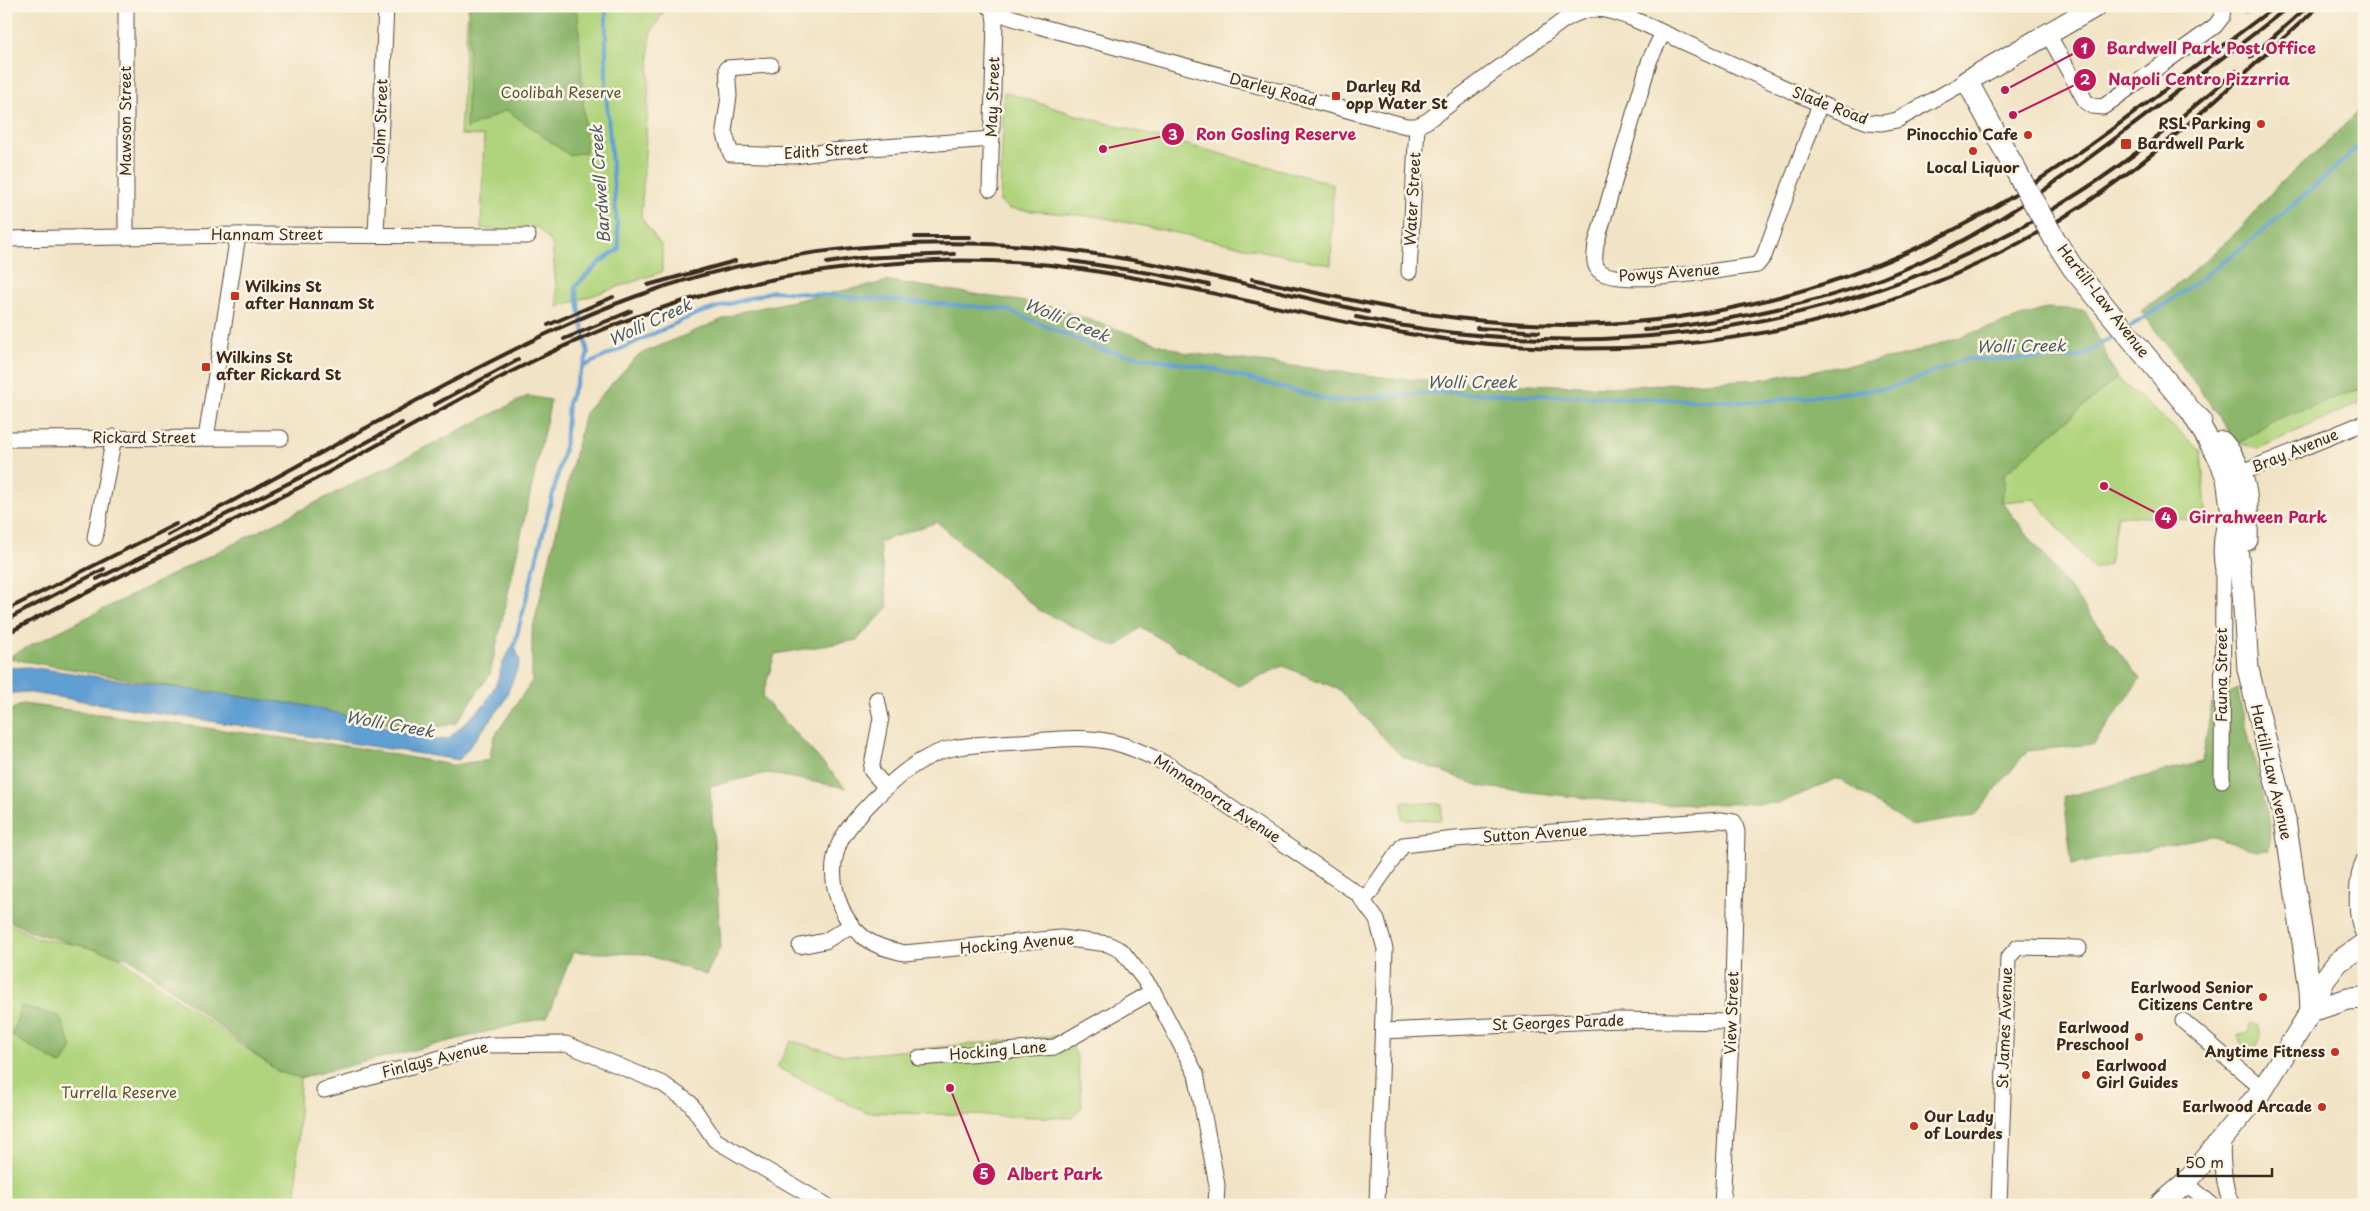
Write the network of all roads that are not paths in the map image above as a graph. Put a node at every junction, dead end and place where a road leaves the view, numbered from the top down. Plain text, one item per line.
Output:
1 (126, 6) edge
2 (386, 6) edge
3 (2096, 6) edge
4 (2223, 6) edge
5 (991, 7) edge
6 (1589, 7) edge
7 (1612, 8) edge
8 (1663, 33) junction
9 (2048, 34) junction
10 (772, 65) dead end
11 (1967, 81) junction
12 (1820, 104) junction
13 (1417, 126) junction
14 (992, 140) junction
15 (990, 189) dead end
16 (238, 235) junction
17 (376, 235) junction
18 (126, 236) junction
19 (528, 236) dead end
20 (6, 239) edge
21 (1409, 272) dead end
22 (2364, 422) edge
23 (114, 438) junction
24 (206, 438) junction
25 (281, 438) dead end
26 (6, 439) edge
27 (2234, 475) junction
28 (96, 538) dead end
29 (2231, 568) junction
30 (2243, 593) junction
31 (877, 699) dead end
32 (2222, 780) dead end
33 (886, 788) junction
34 (1734, 822) joint
35 (2364, 860) edge
36 (1364, 901) junction
37 (850, 926) junction
38 (2364, 934) edge
39 (2364, 944) edge
40 (800, 946) dead end
41 (2079, 948) dead end
42 (1153, 991) junction
43 (2364, 998) edge
44 (2311, 1012) junction
45 (2183, 1021) dead end
46 (1732, 1022) junction
47 (1384, 1031) junction
48 (919, 1058) dead end
49 (2263, 1089) junction
50 (324, 1090) dead end
51 (2222, 1140) junction
52 (2186, 1183) junction
53 (1375, 1203) edge
54 (821, 1204) edge
55 (1216, 1205) edge
56 (1722, 1205) edge
57 (1999, 1205) edge
58 (2160, 1205) edge
59 (2212, 1205) edge
60 (2233, 1205) edge

1 - 18 street, Mawson Street
2 - 17 street, John Street
3 - 9 main road, Slade Road
4 - 9 street
5 - 13 street, Darley Road
5 - 14 street, May Street
6 - 7 street
6 - 13 street
7 - 8 street, Slade Road
8 - 12 street, Slade Road
8 - 12 street, Powys Avenue
9 - 11 main road, Slade Road
10 - 14 street, Edith Street
11 - 12 street, Slade Road
11 - 27 main road, Hartill-Law Avenue, bridge
13 - 21 street, Water Street
14 - 15 street, May Street
16 - 17 street, Hannam Street
16 - 18 street, Hannam Street
16 - 24 street
17 - 19 street, Hannam Street
18 - 20 street, Hannam Street
22 - 27 street, Bray Avenue
23 - 24 street, Rickard Street
23 - 26 street, Rickard Street
23 - 28 street
24 - 25 street, Rickard Street
27 - 29 main road, Hartill-Law Avenue
27 - 30 main road, Hartill-Law Avenue
29 - 30 main road, Hartill-Law Avenue
29 - 32 street, Fauna Street
30 - 44 main road, Hartill-Law Avenue
31 - 33 street
33 - 36 street, Minnamorra Avenue
33 - 37 street, Minnamorra Avenue
34 - 36 street, Sutton Avenue
34 - 46 street, View Street
35 - 38 street
36 - 47 street, Minnamorra Avenue
37 - 40 street
37 - 42 street, Hocking Avenue
39 - 44 main road
41 - 57 street, St James Avenue
42 - 48 street, Hocking Lane
42 - 55 street, Hocking Avenue
43 - 44 main road
44 - 49 main road
45 - 49 street
46 - 47 street, St Georges Parade
46 - 56 street, View Street
47 - 53 street, Minnamorra Avenue
49 - 51 main road
50 - 54 street, Finlays Avenue
51 - 52 main road
51 - 60 street
52 - 58 main road
52 - 59 street

